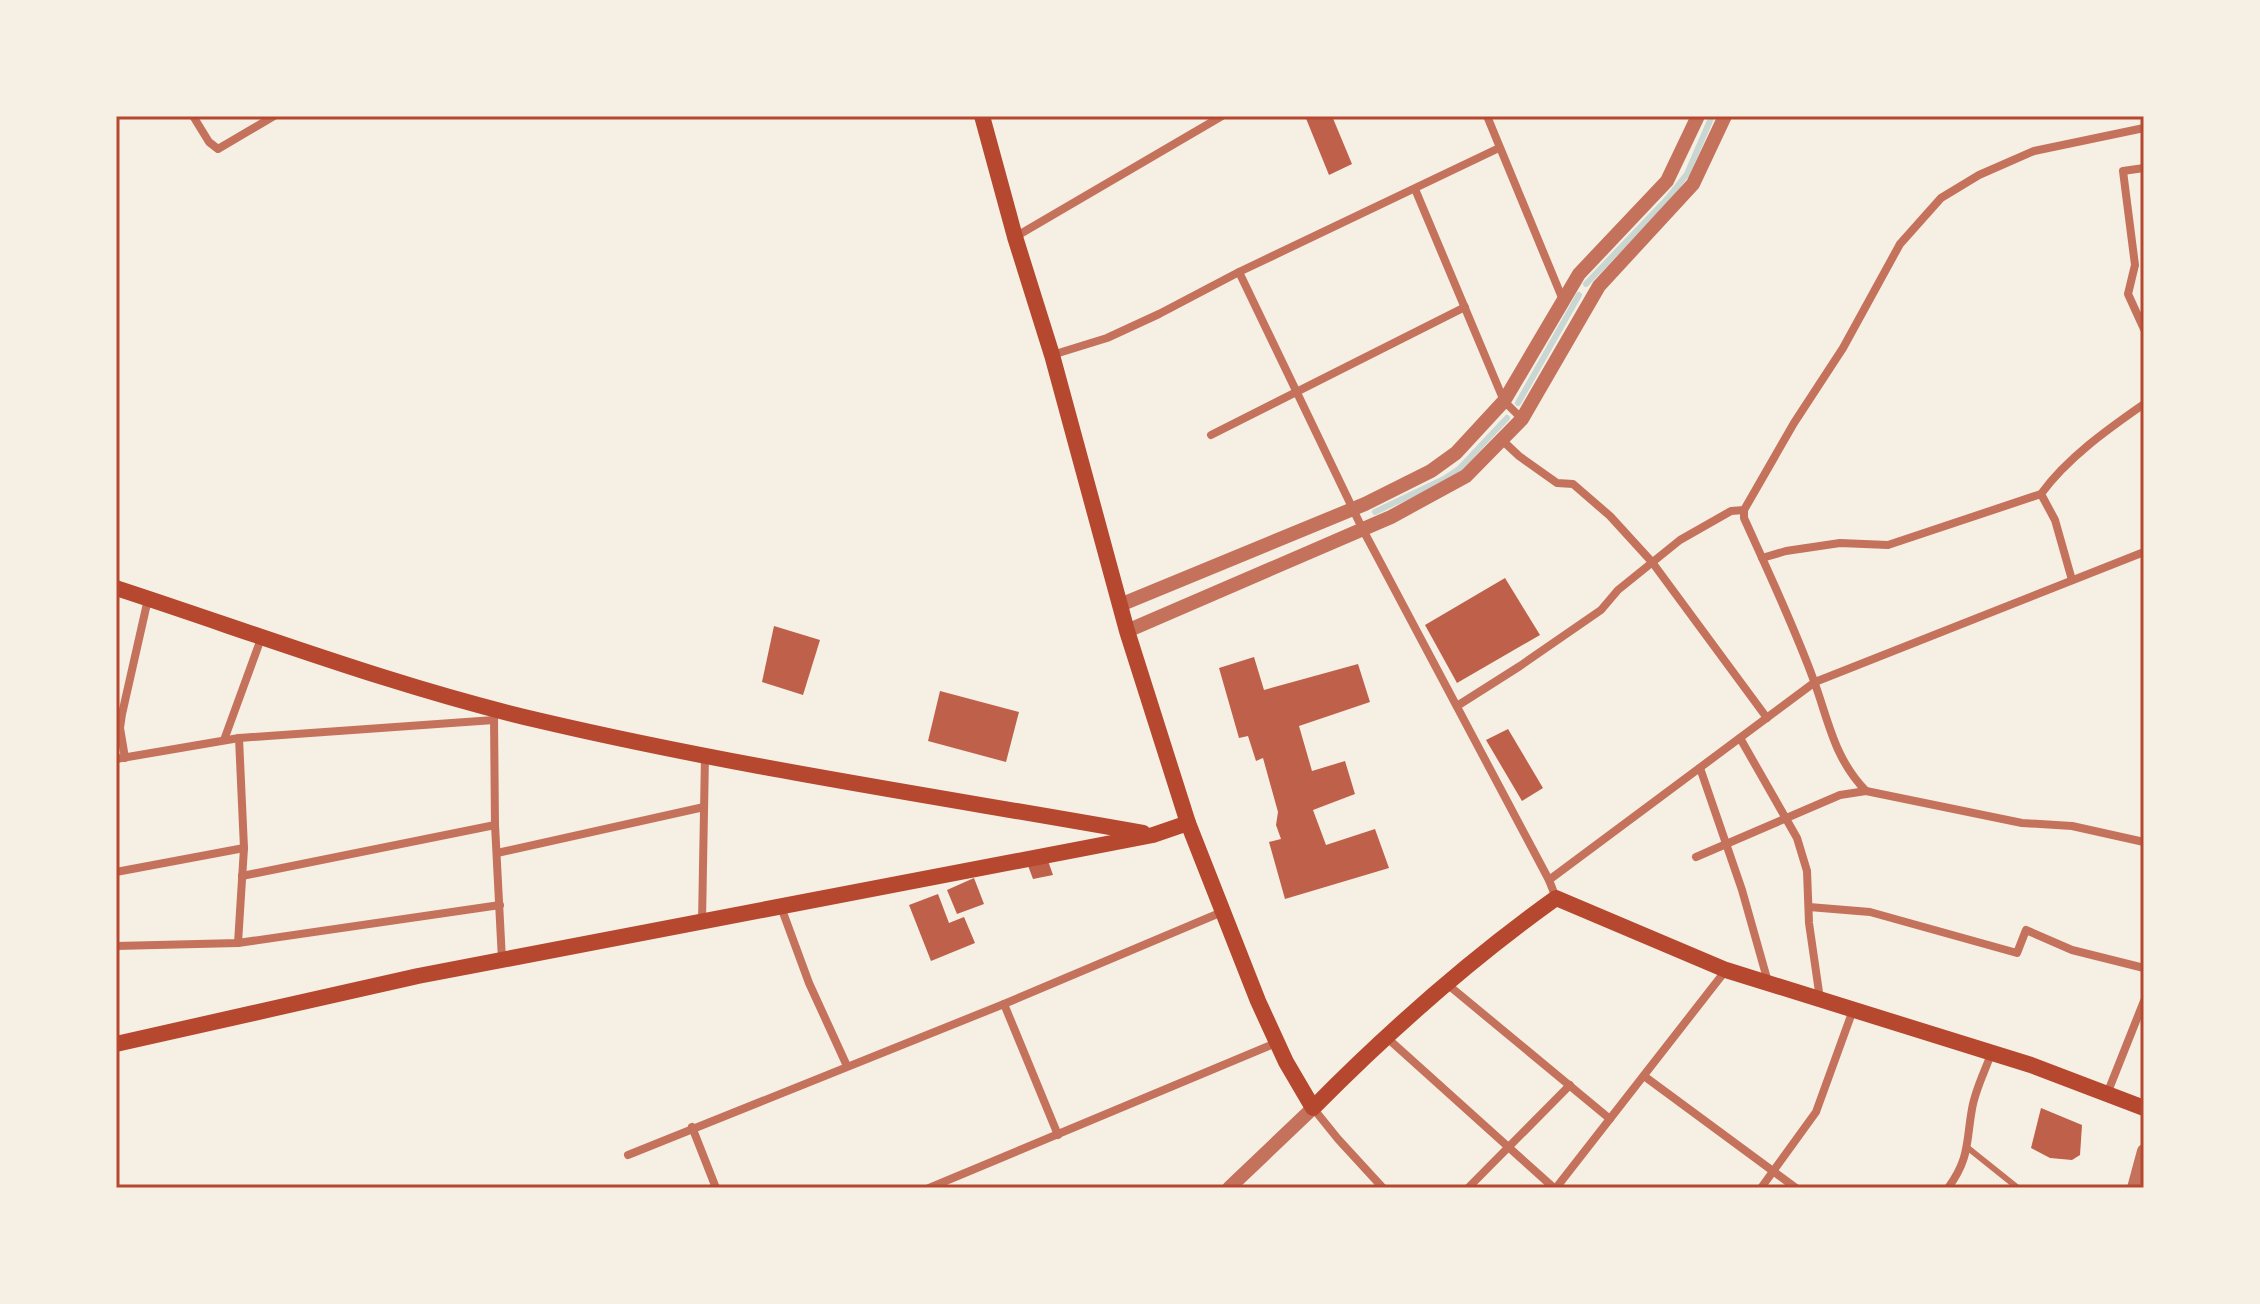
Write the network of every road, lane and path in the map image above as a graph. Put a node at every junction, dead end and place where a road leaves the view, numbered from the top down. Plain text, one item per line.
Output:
1 (193, 116) edge
2 (274, 116) edge
3 (982, 116) edge
4 (1222, 116) edge
5 (1487, 116) edge
6 (1698, 116) edge
7 (1725, 116) edge
8 (2144, 128) edge
9 (1499, 148) junction
10 (2144, 168) edge
11 (1415, 189) junction
12 (1015, 237) junction
13 (1239, 272) junction
14 (1573, 282) junction
15 (1593, 294) junction
16 (1563, 300) junction
17 (1465, 307) junction
18 (2144, 329) edge
19 (1052, 355) junction
20 (1297, 392) junction
21 (1504, 401) junction
22 (2144, 404) edge
23 (1522, 419) junction
24 (1211, 435) dead end
25 (1503, 441) junction
26 (2041, 494) junction
27 (1353, 509) junction
28 (1744, 510) junction
29 (1362, 528) junction
30 (2144, 552) edge
31 (1762, 558) junction
32 (1652, 562) junction
33 (2072, 580) junction
34 (116, 588) edge
35 (148, 598) junction
36 (1120, 605) junction
37 (1127, 631) junction
38 (262, 636) junction
39 (1815, 682) junction
40 (1457, 706) junction
41 (494, 714) junction
42 (1767, 718) junction
43 (239, 738) junction
44 (1740, 738) junction
45 (224, 740) junction
46 (705, 755) junction
47 (120, 759) edge
48 (1700, 768) junction
49 (1866, 791) junction
50 (704, 807) junction
51 (1785, 818) junction
52 (1188, 823) junction
53 (495, 825) junction
54 (1153, 835) junction
55 (2144, 842) edge
56 (1726, 843) junction
57 (244, 848) junction
58 (497, 853) junction
59 (1696, 857) dead end
60 (116, 872) edge
61 (242, 876) junction
62 (1549, 880) junction
63 (1556, 898) junction
64 (500, 905) junction
65 (780, 906) junction
66 (1809, 907) junction
67 (1223, 912) junction
68 (702, 922) junction
69 (238, 943) junction
70 (116, 946) edge
71 (502, 960) junction
72 (2144, 968) edge
73 (1726, 970) junction
74 (1446, 983) junction
75 (1768, 983) junction
76 (1820, 999) junction
77 (2144, 1001) edge
78 (1004, 1004) junction
79 (1853, 1009) junction
80 (1385, 1036) junction
81 (1276, 1043) junction
82 (116, 1044) edge
83 (1991, 1054) junction
84 (847, 1066) junction
85 (1644, 1076) junction
86 (1570, 1085) junction
87 (2107, 1094) junction
88 (1313, 1108) junction
89 (2144, 1108) edge
90 (1610, 1119) junction
91 (692, 1127) junction
92 (1058, 1135) junction
93 (1510, 1148) junction
94 (1968, 1148) junction
95 (2144, 1151) edge
96 (628, 1155) dead end
97 (1773, 1171) junction
98 (716, 1188) edge
99 (929, 1188) edge
100 (1229, 1188) edge
101 (1383, 1188) edge
102 (1468, 1188) edge
103 (1555, 1188) edge
104 (1761, 1188) edge
105 (1796, 1188) edge
106 (1948, 1188) edge
107 (2018, 1188) edge
108 (2133, 1188) edge

1 - 2 street
3 - 12 main road
4 - 12 street
5 - 9 street
6 - 14 street
7 - 15 street
8 - 28 street
9 - 11 street
9 - 16 street
10 - 18 street
11 - 13 street
11 - 17 street
12 - 19 main road
13 - 19 street
13 - 20 street
14 - 15 street
14 - 16 street
15 - 23 street
16 - 21 street
17 - 20 street
17 - 21 street
19 - 36 main road
20 - 24 street
20 - 27 street
21 - 23 street
21 - 27 street
22 - 26 street
23 - 25 street
25 - 29 street
25 - 32 street
26 - 31 street
26 - 33 street
27 - 29 street
27 - 36 street
28 - 31 street
28 - 32 street
29 - 37 street
29 - 40 street
30 - 33 street
31 - 39 street
32 - 40 street
32 - 42 street
33 - 39 street
34 - 35 main road
35 - 38 main road
35 - 47 street
36 - 37 main road
37 - 52 main road
38 - 41 main road
38 - 45 street
39 - 42 street
39 - 49 street
40 - 62 street
41 - 43 street
41 - 46 main road
41 - 53 street
42 - 44 street
43 - 45 street
43 - 57 street
44 - 48 street
44 - 51 street
45 - 47 street
46 - 50 street
46 - 54 main road
48 - 56 street
48 - 62 street
49 - 51 street
49 - 55 street
50 - 58 street
50 - 68 street
51 - 56 street
51 - 66 street
52 - 54 main road
52 - 67 main road
53 - 58 street
53 - 61 street
54 - 65 main road
56 - 59 street
56 - 75 street
57 - 60 street
57 - 61 street
58 - 64 street
61 - 69 street
62 - 63 street
63 - 73 main road
63 - 74 main road
64 - 69 street
64 - 71 street
65 - 68 main road
65 - 84 street
66 - 72 street
66 - 76 street
67 - 78 street
67 - 81 main road
68 - 71 main road
69 - 70 street
71 - 82 main road
73 - 75 main road
73 - 85 street
74 - 80 main road
74 - 86 street
75 - 76 main road
76 - 79 main road
77 - 87 street
78 - 84 street
78 - 92 street
79 - 83 main road
79 - 97 street
80 - 88 main road
80 - 93 street
81 - 88 main road
81 - 92 street
83 - 87 main road
83 - 94 street
84 - 91 street
85 - 90 street
85 - 97 street
86 - 90 street
86 - 93 street
87 - 89 main road
88 - 100 street
88 - 101 street
90 - 103 street
91 - 96 street
91 - 98 street
92 - 99 street
93 - 102 street
93 - 103 street
94 - 106 street
94 - 107 lane
95 - 108 street
97 - 104 street
97 - 105 street

